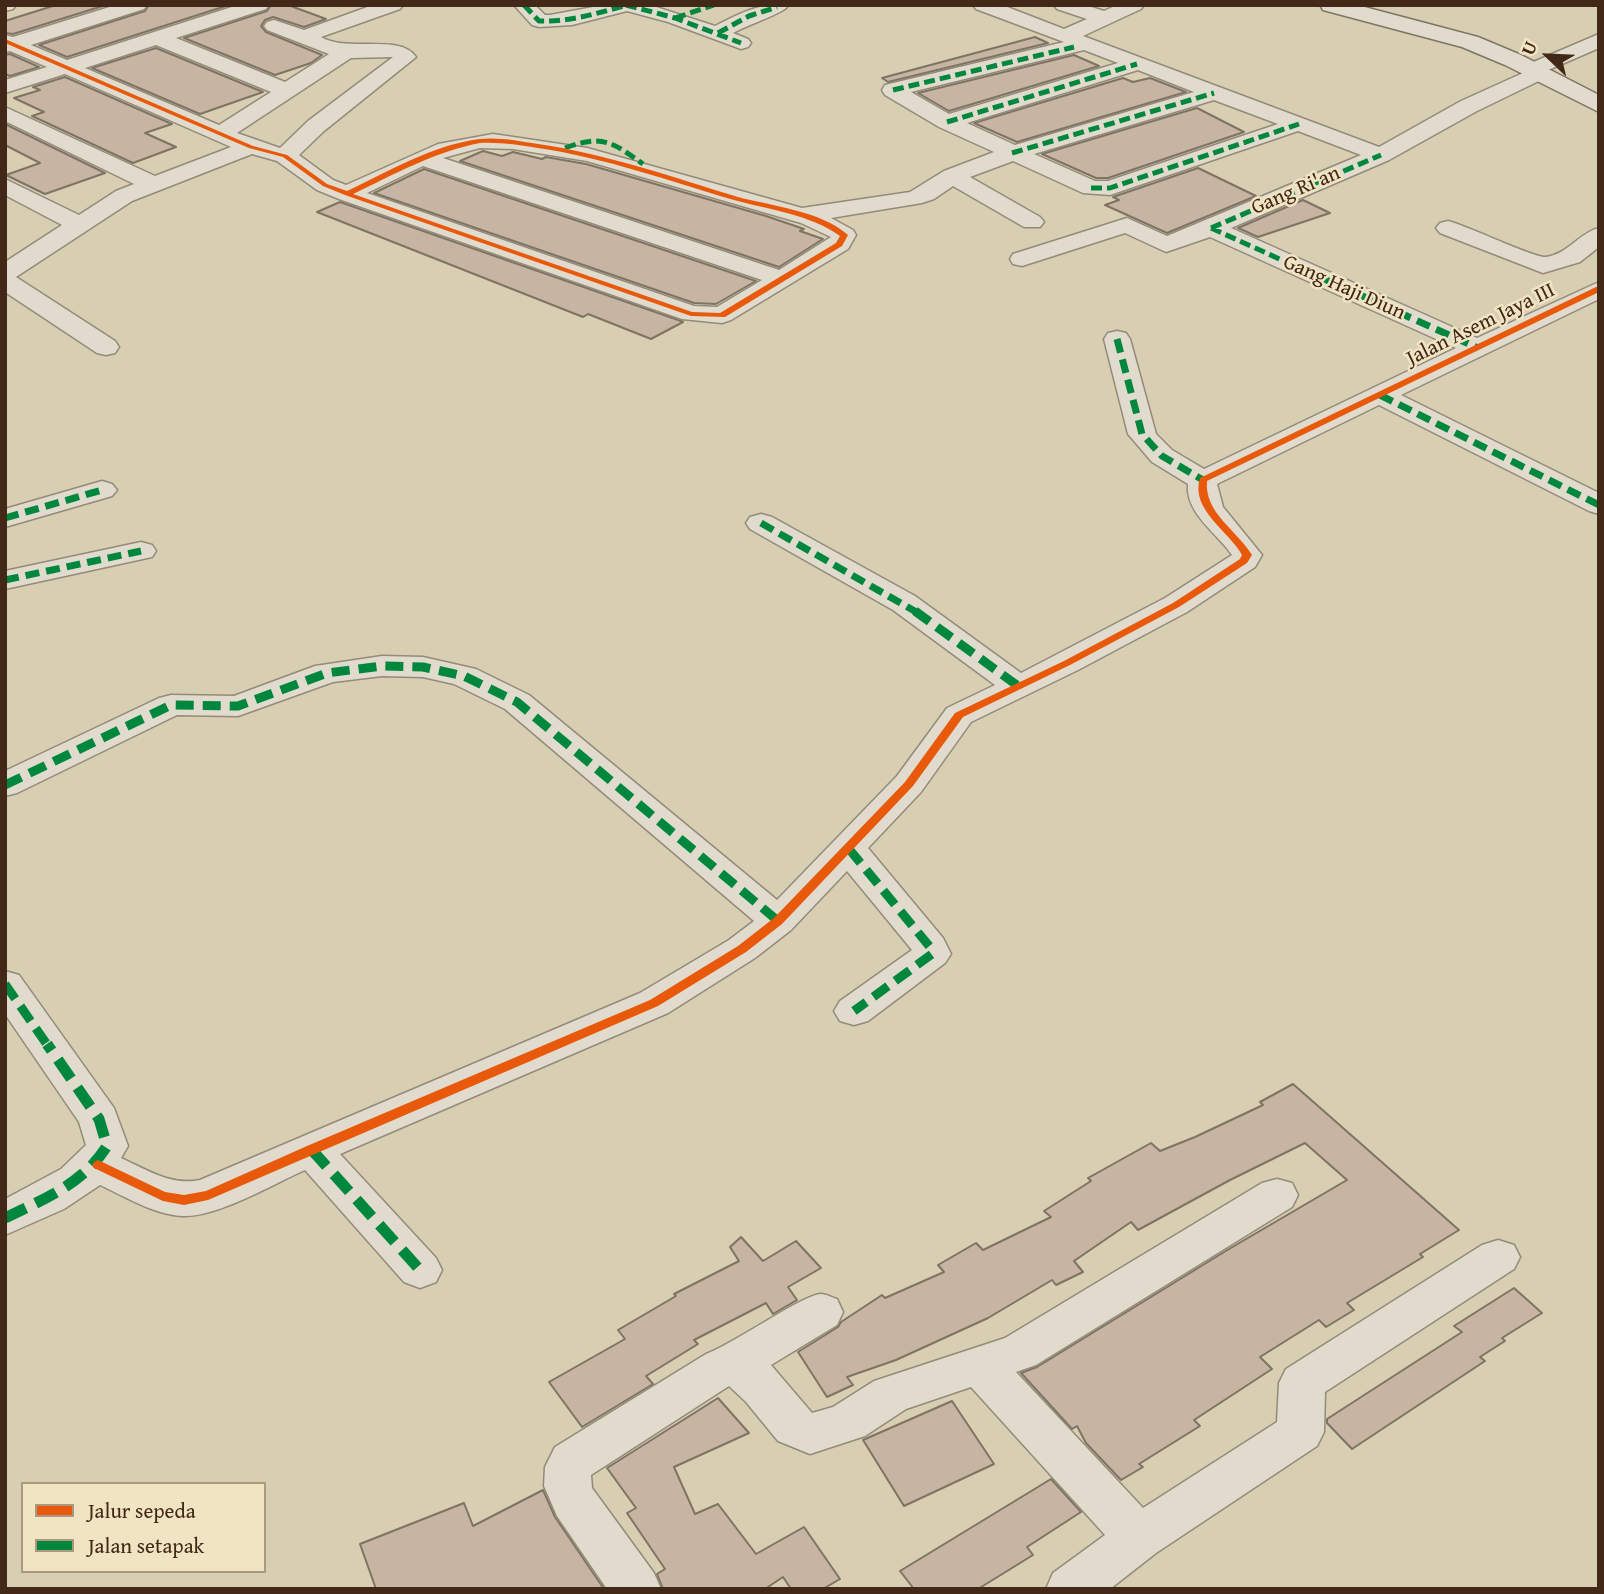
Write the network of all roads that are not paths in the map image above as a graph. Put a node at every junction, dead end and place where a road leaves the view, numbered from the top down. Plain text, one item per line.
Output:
1 (137, 5) edge
2 (259, 5) edge
3 (393, 5) edge
4 (524, 5) edge
5 (627, 5) edge
6 (714, 5) edge
7 (983, 5) edge
8 (1064, 5) edge
9 (1331, 5) edge
10 (777, 7) edge
11 (1120, 9) edge
12 (675, 18) junction
13 (274, 26) dead end
14 (718, 33) junction
15 (157, 38) junction
16 (310, 39) junction
17 (1599, 40) edge
18 (1074, 42) junction
19 (741, 43) dead end
20 (7, 44) edge
21 (345, 52) junction
22 (1131, 66) junction
23 (65, 67) junction
24 (1535, 72) junction
25 (5, 87) edge
26 (286, 90) junction
27 (1214, 93) junction
28 (1594, 99) edge
29 (5, 113) edge
30 (947, 122) junction
31 (1299, 124) junction
32 (221, 134) junction
33 (251, 147) junction
34 (1012, 153) junction
35 (1381, 155) junction
36 (285, 156) junction
37 (423, 159) junction
38 (951, 176) junction
39 (151, 183) junction
40 (5, 186) edge
41 (347, 194) junction
42 (799, 216) junction
43 (1032, 222) dead end
44 (80, 225) junction
45 (1211, 228) junction
46 (1448, 228) dead end
47 (1599, 235) edge
48 (1022, 259) dead end
49 (5, 273) edge
50 (783, 279) junction
51 (5, 281) edge
52 (1599, 289) edge
53 (1117, 339) dead end
54 (106, 346) dead end
55 (1478, 348) junction
56 (1380, 395) junction
57 (1203, 480) junction
58 (102, 490) dead end
59 (1599, 505) edge
60 (5, 518) edge
61 (761, 523) dead end
62 (141, 551) dead end
63 (5, 580) edge
64 (1017, 686) junction
65 (5, 785) edge
66 (849, 849) junction
67 (778, 921) junction
68 (5, 984) edge
69 (854, 1011) dead end
70 (311, 1149) junction
71 (98, 1165) junction
72 (1277, 1195) dead end
73 (5, 1218) edge
74 (1498, 1257) dead end
75 (420, 1270) dead end
76 (821, 1312) dead end
77 (979, 1364) junction
78 (733, 1365) junction
79 (1139, 1538) junction
80 (636, 1589) edge
81 (1071, 1589) edge

1 - 20 street
2 - 15 street
3 - 16 street
4 - 5 street
5 - 12 street
6 - 12 street
7 - 18 street
8 - 11 street
9 - 24 main road
10 - 14 street
11 - 18 street
12 - 14 street
13 - 16 street
14 - 19 street
15 - 23 street
15 - 26 street
16 - 21 street
17 - 24 street, Gang Ri'an
18 - 22 street
18 - 30 street
20 - 23 street
21 - 26 street
21 - 36 street
22 - 27 street
22 - 30 street
23 - 25 street
23 - 32 street
24 - 28 main road
24 - 35 street, Gang Ri'an
26 - 32 street
27 - 31 street
27 - 34 street
29 - 39 street
30 - 34 street
31 - 34 street
31 - 35 street
32 - 33 street
33 - 36 street
33 - 39 street
34 - 38 street
35 - 45 street, Gang Ri'an
36 - 41 street
37 - 41 street
37 - 42 street
37 - 50 street
38 - 42 street
38 - 43 street
39 - 44 street
40 - 44 street
41 - 50 street
42 - 50 street
44 - 49 street
45 - 48 street, Gang Ri'an
45 - 55 street, Gang Haji Diun
46 - 47 street
51 - 54 street
52 - 55 street, Jalan Asem Jaya III
53 - 57 street
55 - 56 street, Jalan Asem Jaya III
56 - 57 street, Jalan Asem Jaya III
56 - 59 street
57 - 64 street
58 - 60 street
61 - 64 street
62 - 63 street
64 - 66 street
65 - 67 street
66 - 67 street
66 - 69 street
67 - 70 street
68 - 71 street
70 - 71 street
70 - 75 street
71 - 73 street
72 - 77 street
74 - 79 street
76 - 78 street
77 - 78 street
77 - 79 street
78 - 80 street
79 - 81 street

